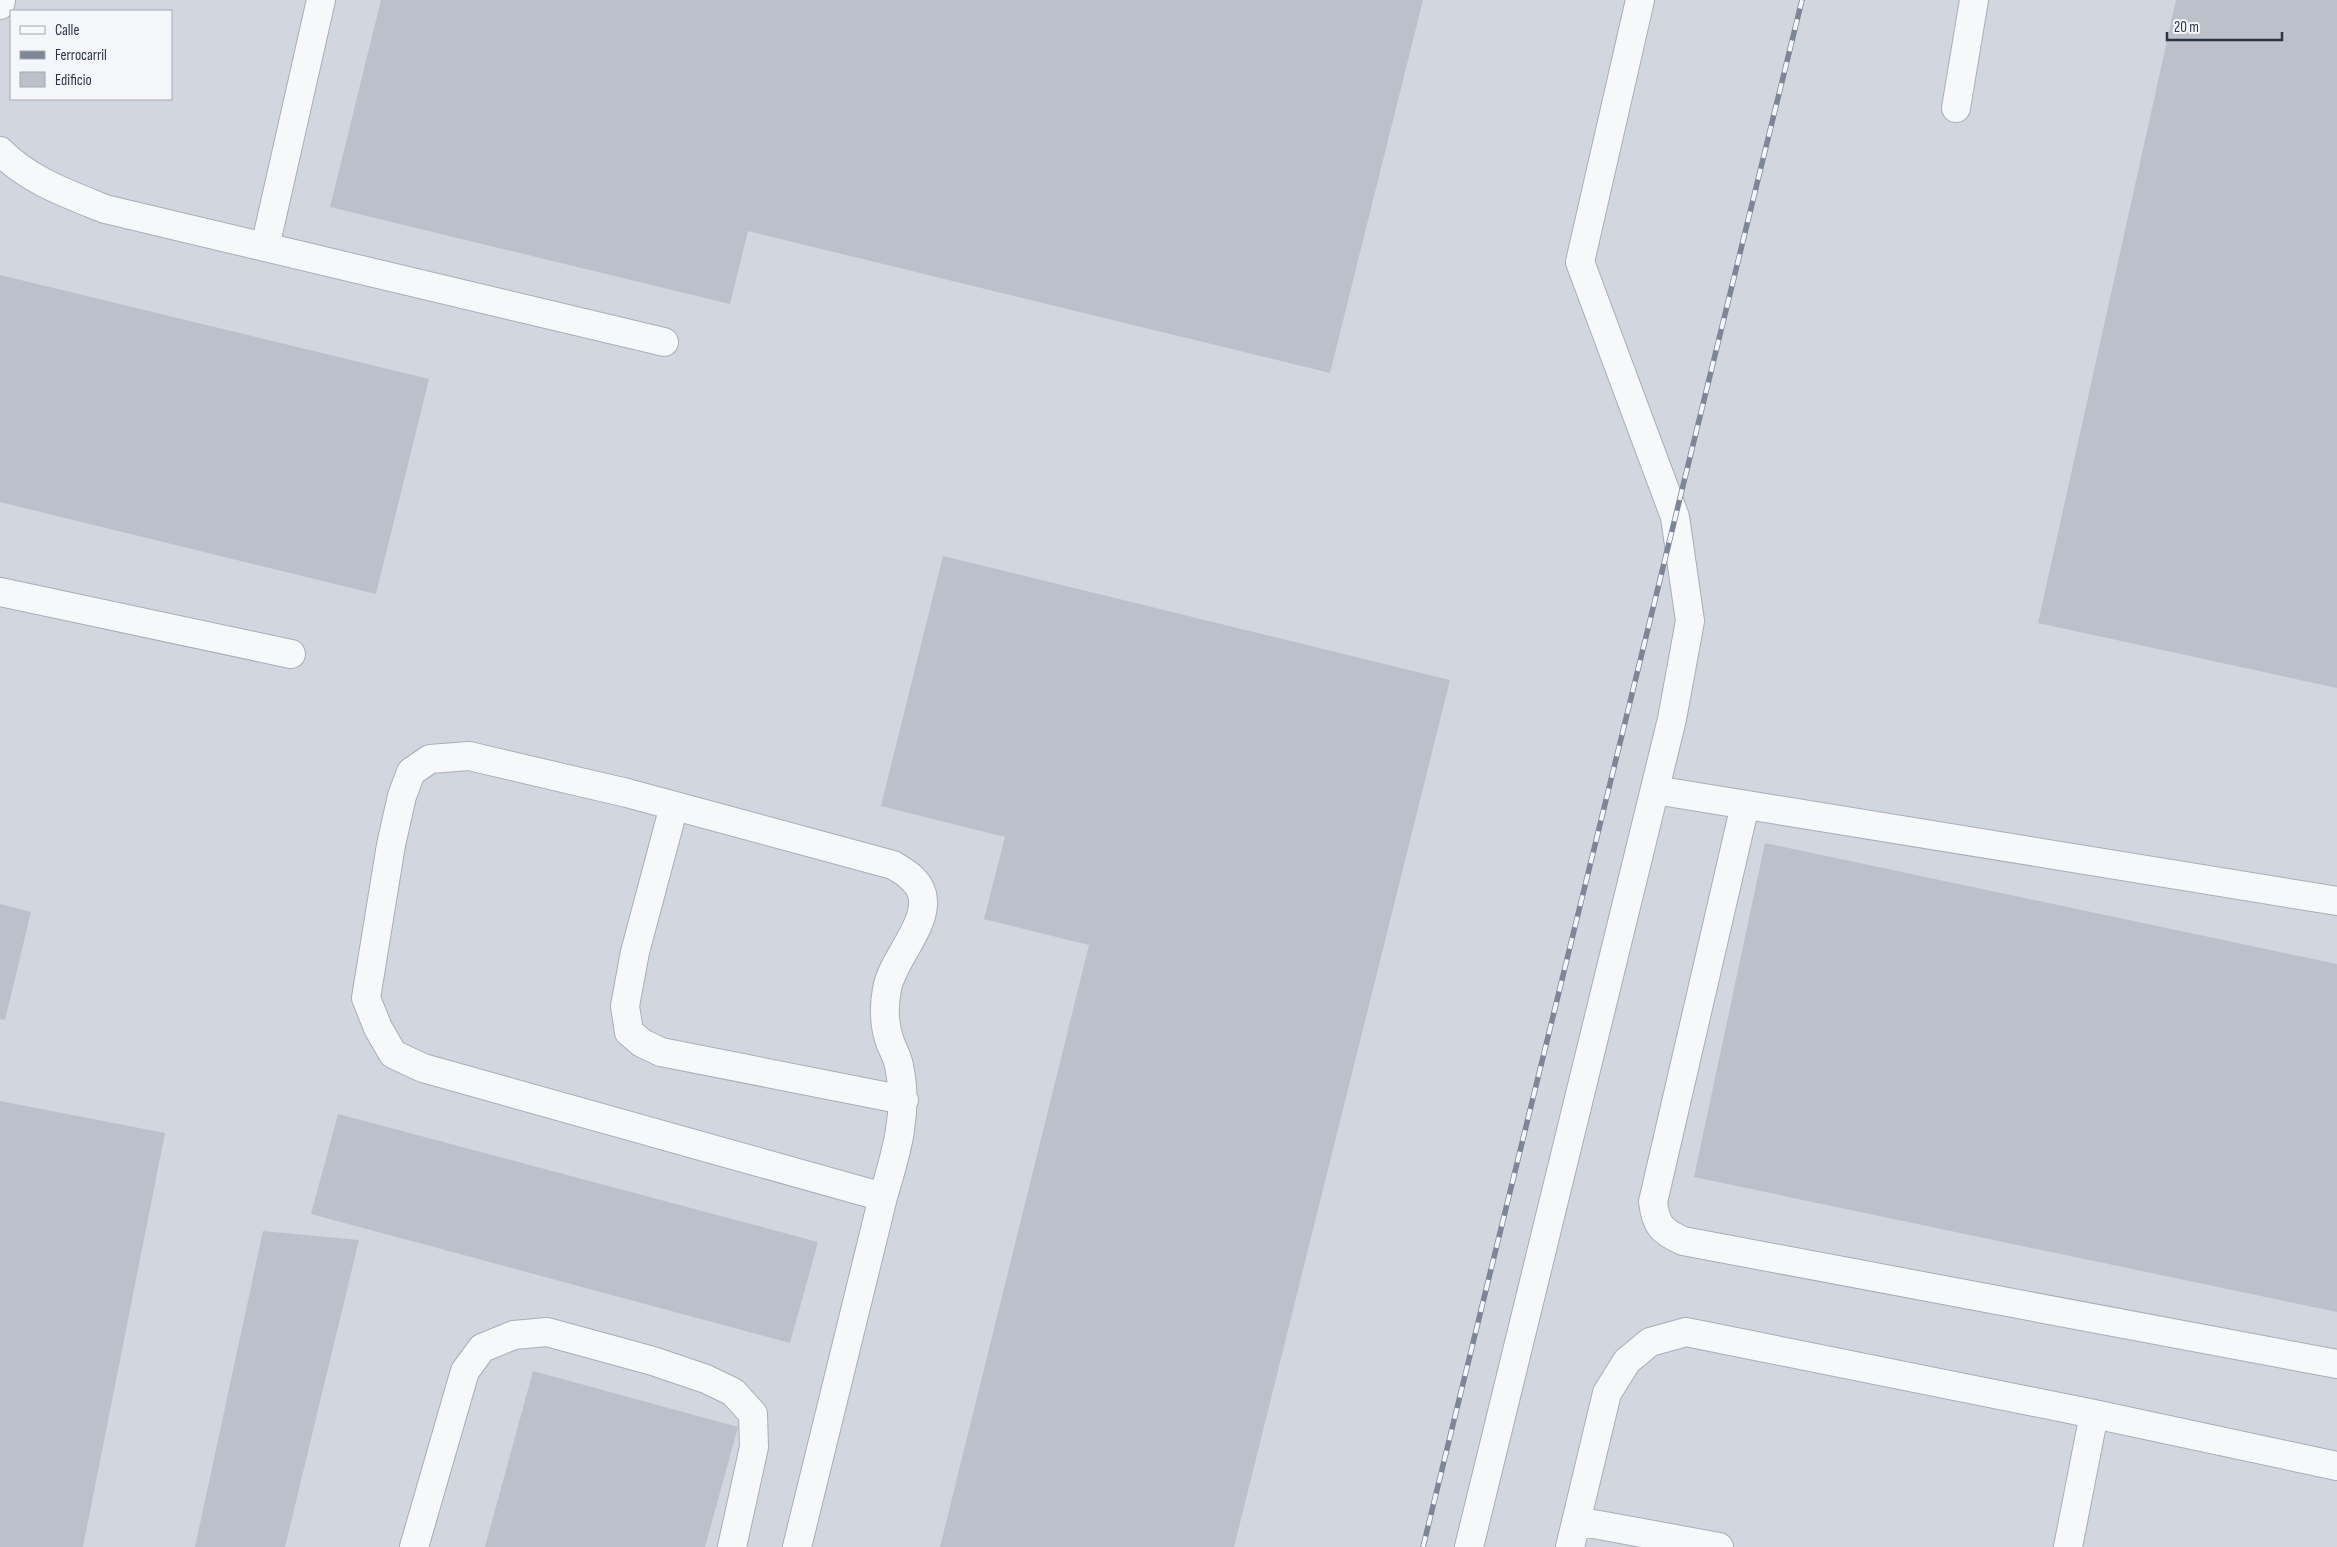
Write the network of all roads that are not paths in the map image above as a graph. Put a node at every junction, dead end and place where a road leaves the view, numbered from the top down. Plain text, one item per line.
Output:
1 (1, 0) edge
2 (321, 0) edge
3 (1640, 0) edge
4 (1974, 0) edge
5 (0, 5) edge
6 (1956, 108) dead end
7 (0, 151) edge
8 (265, 247) junction
9 (664, 342) dead end
10 (0, 592) edge
11 (290, 654) dead end
12 (1655, 790) junction
13 (1745, 805) junction
14 (674, 806) junction
15 (2337, 901) edge
16 (904, 1100) junction
17 (883, 1197) junction
18 (2337, 1364) edge
19 (2094, 1414) junction
20 (2337, 1466) edge
21 (1577, 1521) junction
22 (414, 1547) edge
23 (732, 1547) edge
24 (797, 1547) edge
25 (1469, 1547) edge
26 (1570, 1547) edge
27 (1719, 1547) edge
28 (2068, 1547) edge

1 - 5 lane
2 - 8 lane
3 - 12 lane
4 - 6 lane
7 - 8 lane
8 - 9 lane
10 - 11 lane
12 - 13 lane
12 - 25 lane
13 - 15 lane
13 - 18 lane
14 - 16 lane
14 - 16 lane
14 - 17 lane
16 - 17 lane
17 - 24 lane
19 - 20 lane
19 - 21 lane
19 - 28 lane
21 - 26 lane
21 - 27 lane
22 - 23 lane

